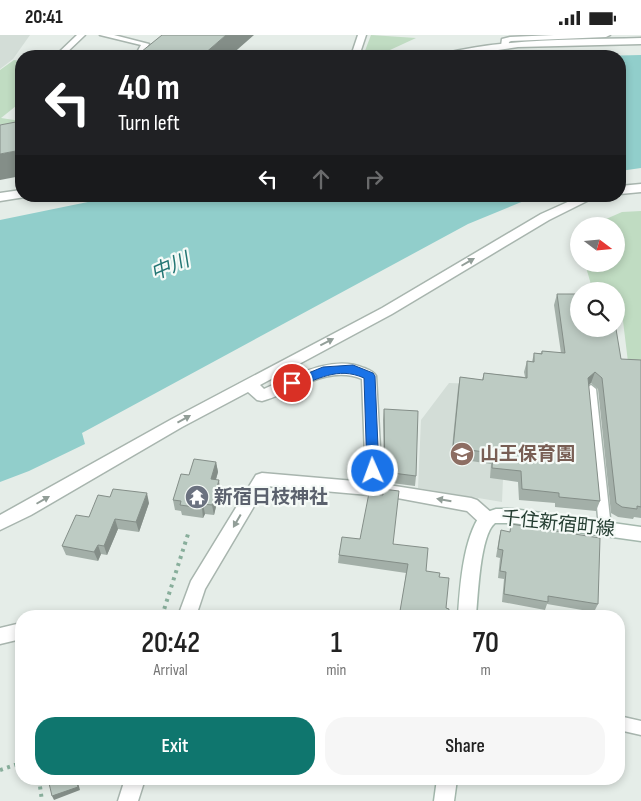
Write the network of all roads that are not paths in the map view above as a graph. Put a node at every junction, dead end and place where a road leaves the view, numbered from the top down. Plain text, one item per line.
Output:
1 (81, 35) edge
2 (104, 35) edge
3 (362, 35) edge
4 (577, 35) edge
5 (606, 35) edge
6 (641, 41) edge
7 (505, 46) junction
8 (65, 50) edge
9 (142, 50) edge
10 (357, 50) edge
11 (481, 50) edge
12 (641, 188) edge
13 (626, 189) edge
14 (15, 195) edge
15 (0, 197) edge
16 (578, 202) edge
17 (249, 384) junction
18 (591, 389) edge
19 (374, 490) junction
20 (487, 519) junction
21 (0, 523) edge
22 (605, 528) junction
23 (641, 534) edge
24 (189, 610) edge
25 (468, 610) edge
26 (15, 633) edge
27 (0, 637) edge
28 (625, 724) edge
29 (641, 728) edge
30 (132, 785) edge
31 (446, 785) edge
32 (128, 801) edge
33 (444, 801) edge

1 - 8 lane
2 - 9 lane
3 - 10 lane
4 - 5 lane
4 - 7 lane
6 - 7 street
7 - 11 street
12 - 13 street
14 - 15 street
17 -> 16 street
17 - 19 street
21 -> 17 street
18 - 22 lane
20 -> 19 street
19 -> 24 street
20 - 22 street, 千住新宿町線
20 - 25 street, 千住新宿町線
22 - 23 street, 千住新宿町線
26 - 27 street
28 - 29 lane
30 - 32 street
31 - 33 street

